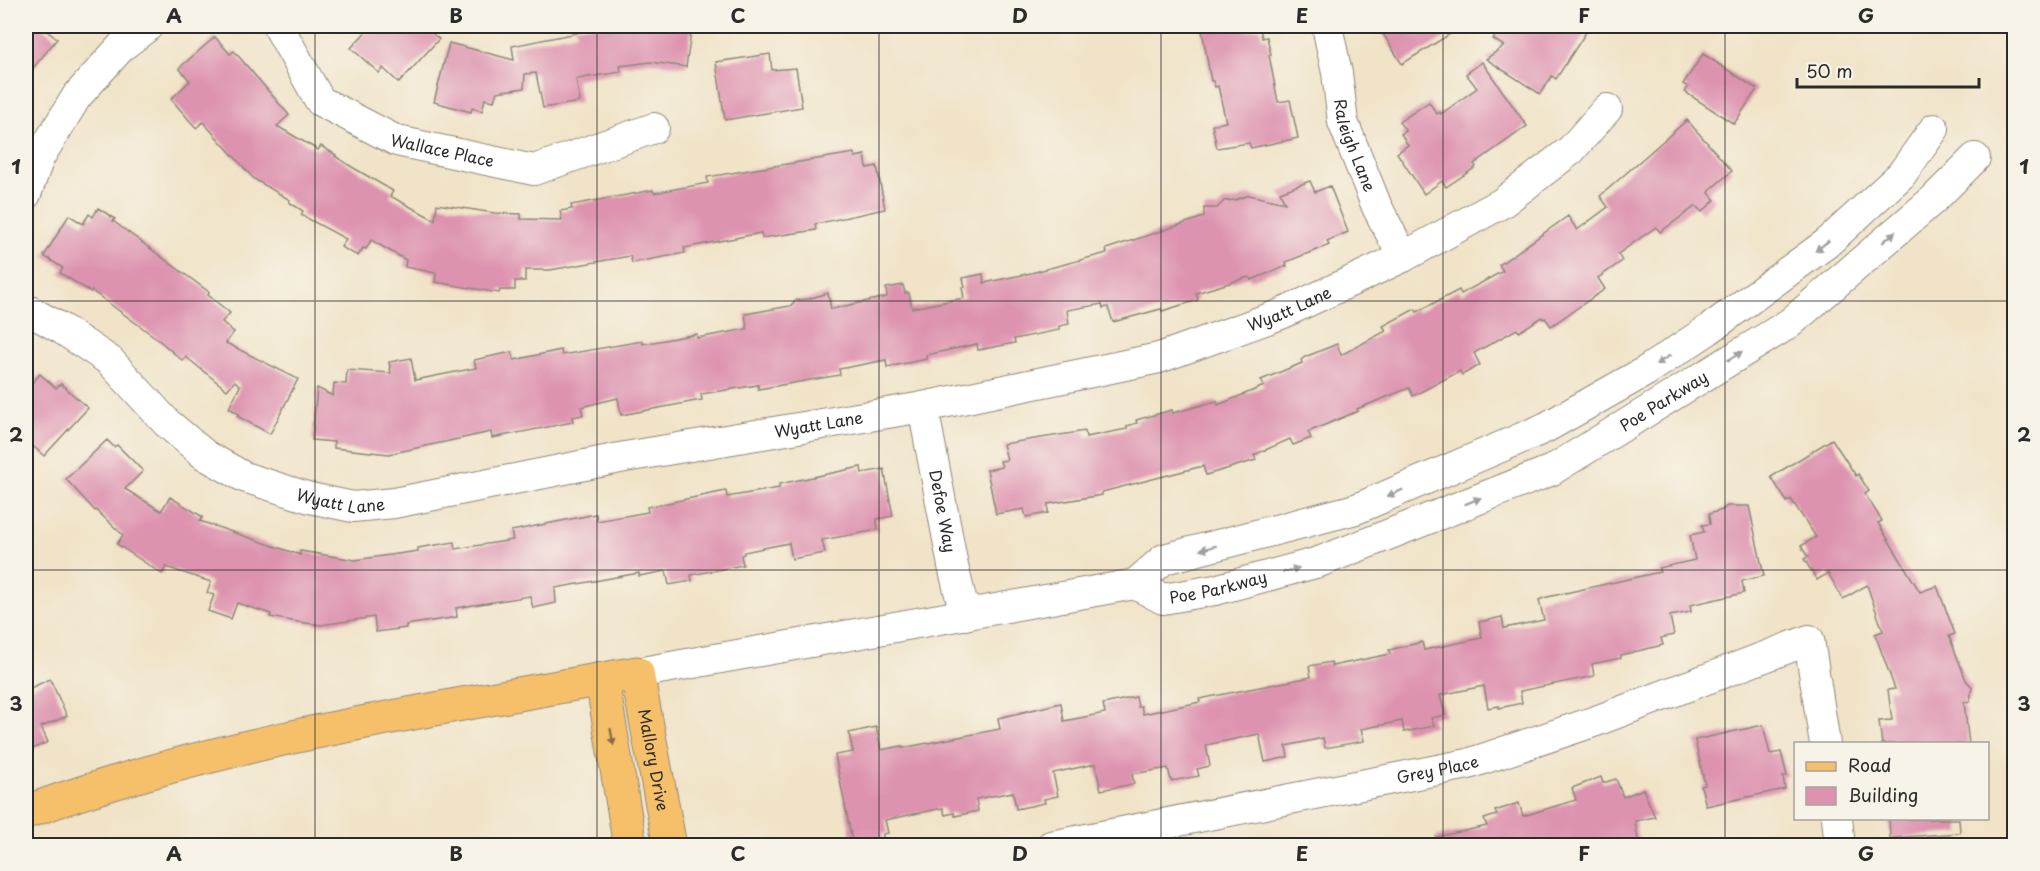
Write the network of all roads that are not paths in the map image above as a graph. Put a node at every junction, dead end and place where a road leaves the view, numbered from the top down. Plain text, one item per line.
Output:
1 (148, 26) edge
2 (278, 26) edge
3 (1328, 26) edge
4 (1607, 109) dead end
5 (654, 128) dead end
6 (1934, 129) dead end
7 (1975, 158) dead end
8 (26, 194) edge
9 (1403, 257) junction
10 (26, 309) edge
11 (923, 407) junction
12 (1135, 584) junction
13 (965, 615) junction
14 (637, 673) junction
15 (602, 680) junction
16 (1825, 742) edge
17 (26, 812) edge
18 (1837, 820) edge
19 (630, 846) edge
20 (670, 846) edge
21 (1052, 846) edge
22 (1840, 846) edge

1 - 8 street
2 - 5 street, Wallace Place
3 - 9 street, Raleigh Lane
4 - 9 street, Wyatt Lane
6 -> 12 street, Poe Parkway
12 -> 7 street, Poe Parkway
9 - 11 street, Wyatt Lane
10 - 11 street, Wyatt Lane
11 - 13 street, Defoe Way
12 - 13 street
13 - 14 street
14 - 15 main road
14 - 20 main road, Mallory Drive
15 - 17 main road
15 -> 19 main road
16 - 21 street, Grey Place
18 - 22 street

